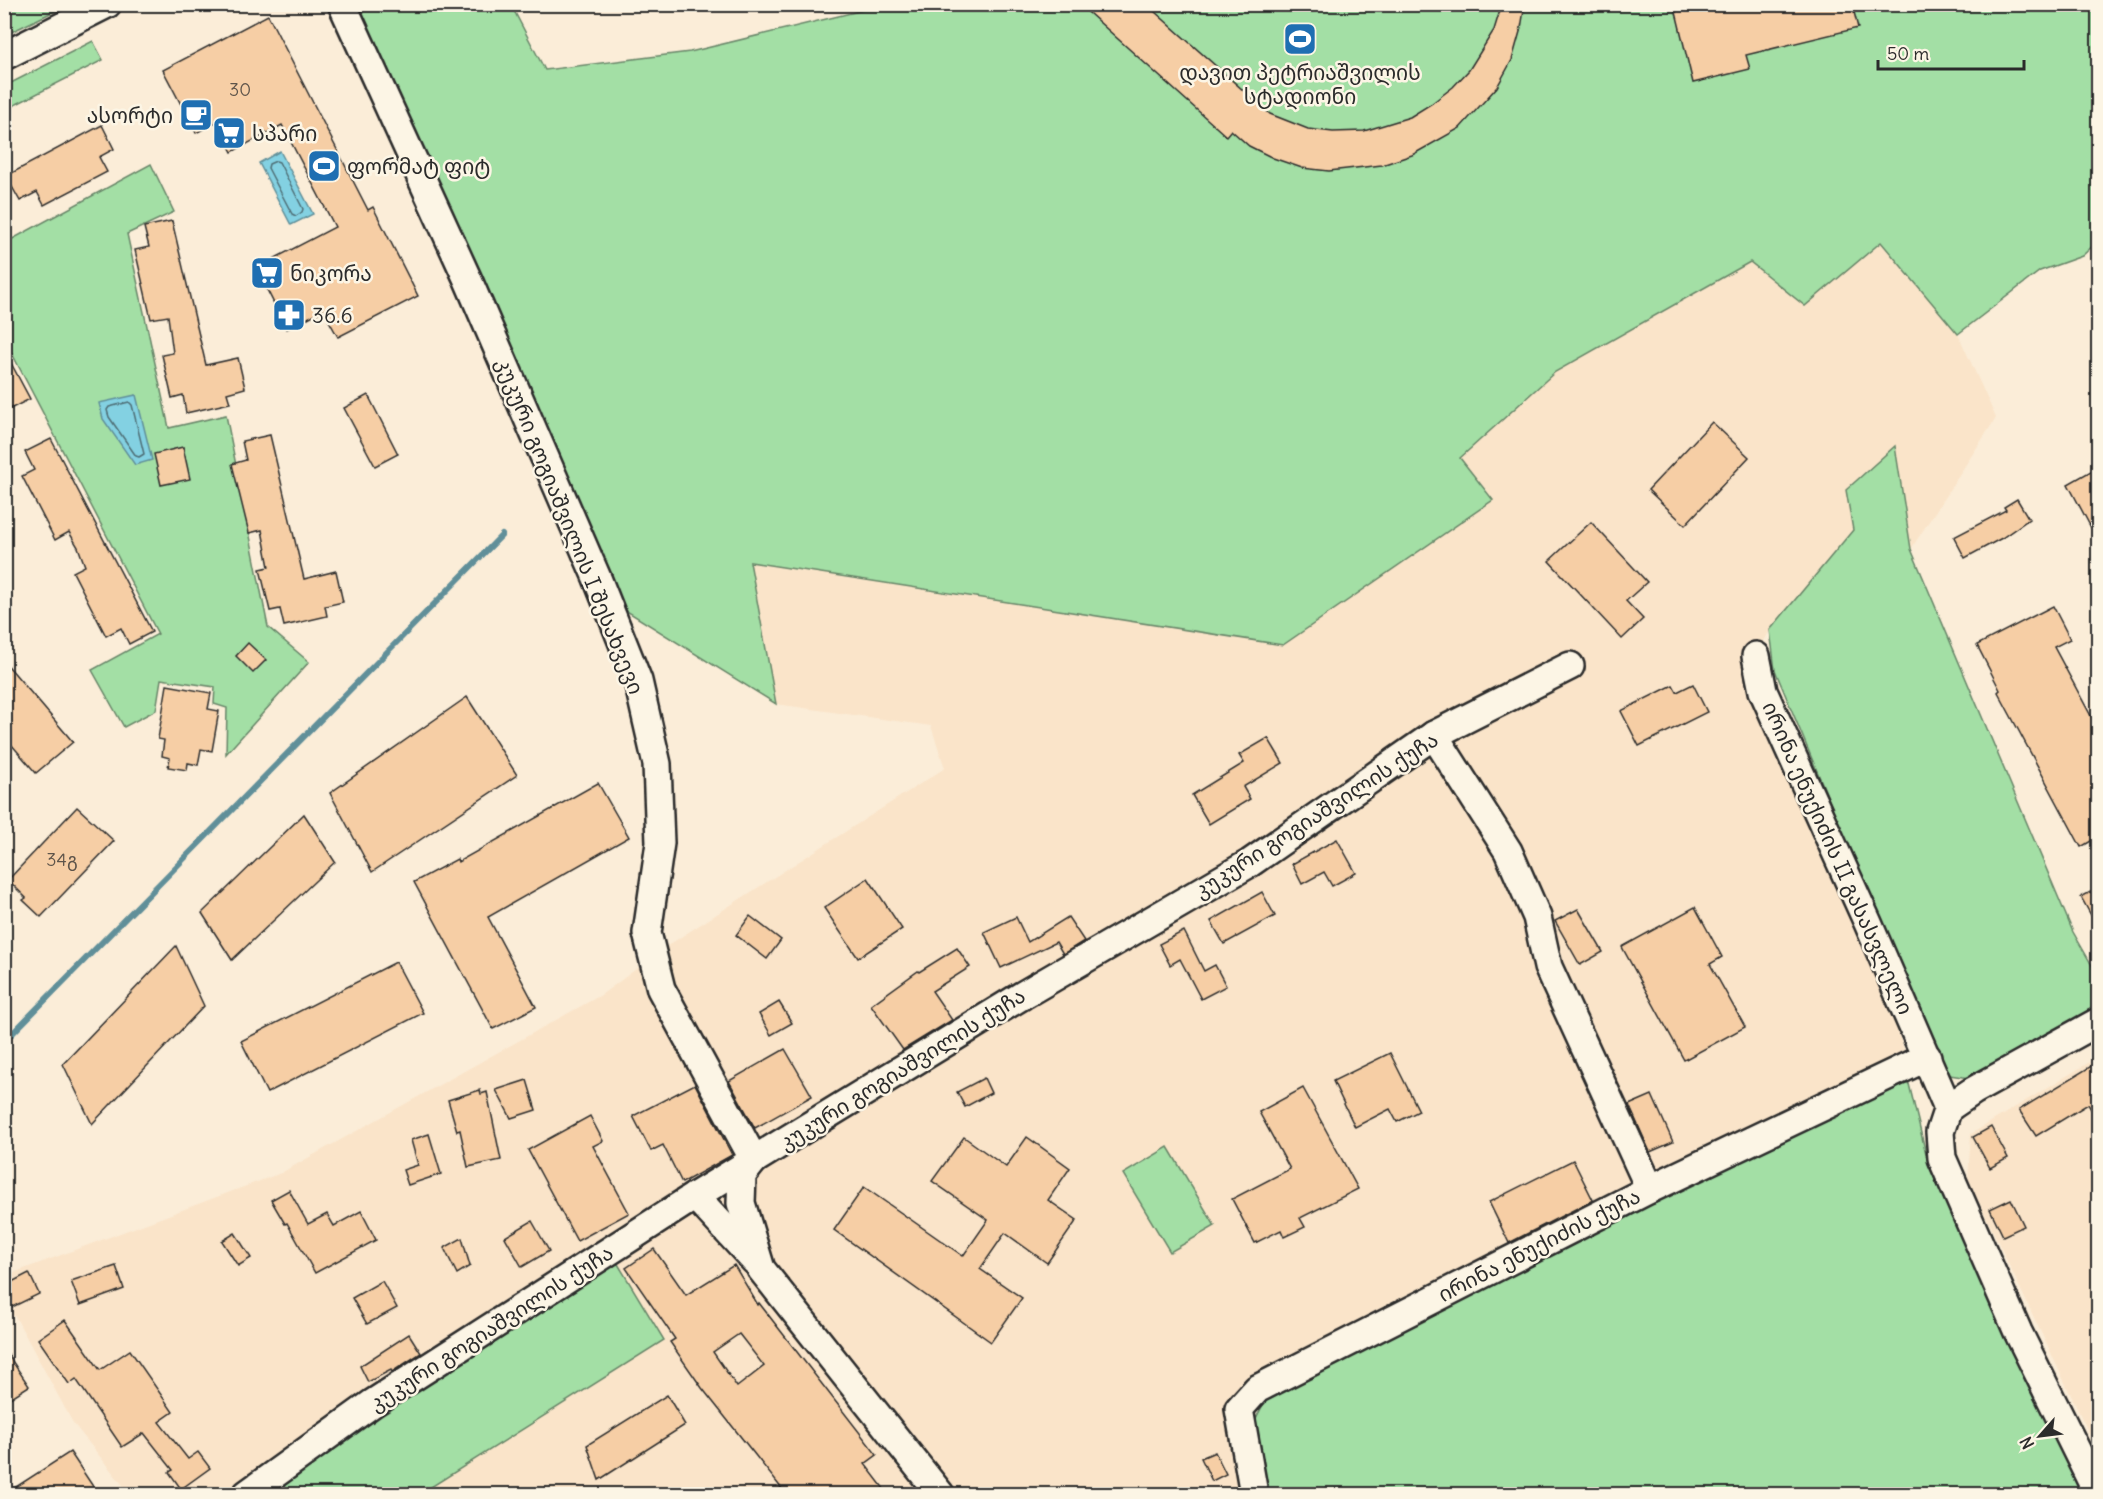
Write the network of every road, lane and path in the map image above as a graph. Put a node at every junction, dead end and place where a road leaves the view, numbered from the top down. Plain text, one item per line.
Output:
1 (107, 4) edge
2 (342, 4) edge
3 (4, 56) edge
4 (1756, 657) dead end
5 (1570, 666) dead end
6 (1434, 735) junction
7 (2098, 1022) edge
8 (1927, 1057) junction
9 (1948, 1108) junction
10 (754, 1160) junction
11 (1650, 1189) junction
12 (695, 1196) junction
13 (761, 1269) junction
14 (247, 1494) edge
15 (940, 1494) edge
16 (1254, 1494) edge
17 (2098, 1494) edge

1 - 3 street
2 - 10 street, კუკური გოგიაშვილის I შესახვევი
4 - 8 street, ირინა ენუქიძის II გასასვლელი
5 - 6 street, კუკური გოგიაშვილის ქუჩა
6 - 10 street, კუკური გოგიაშვილის ქუჩა
6 - 11 street
7 - 9 street
8 - 9 street, ირინა ენუქიძის II გასასვლელი
8 - 11 street, ირინა ენუქიძის ქუჩა
9 - 17 street
10 - 12 street, კუკური გოგიაშვილის ქუჩა
10 - 13 street
11 - 16 street, ირინა ენუქიძის ქუჩა
12 - 13 street
12 - 14 street, კუკური გოგიაშვილის ქუჩა
13 - 15 street

